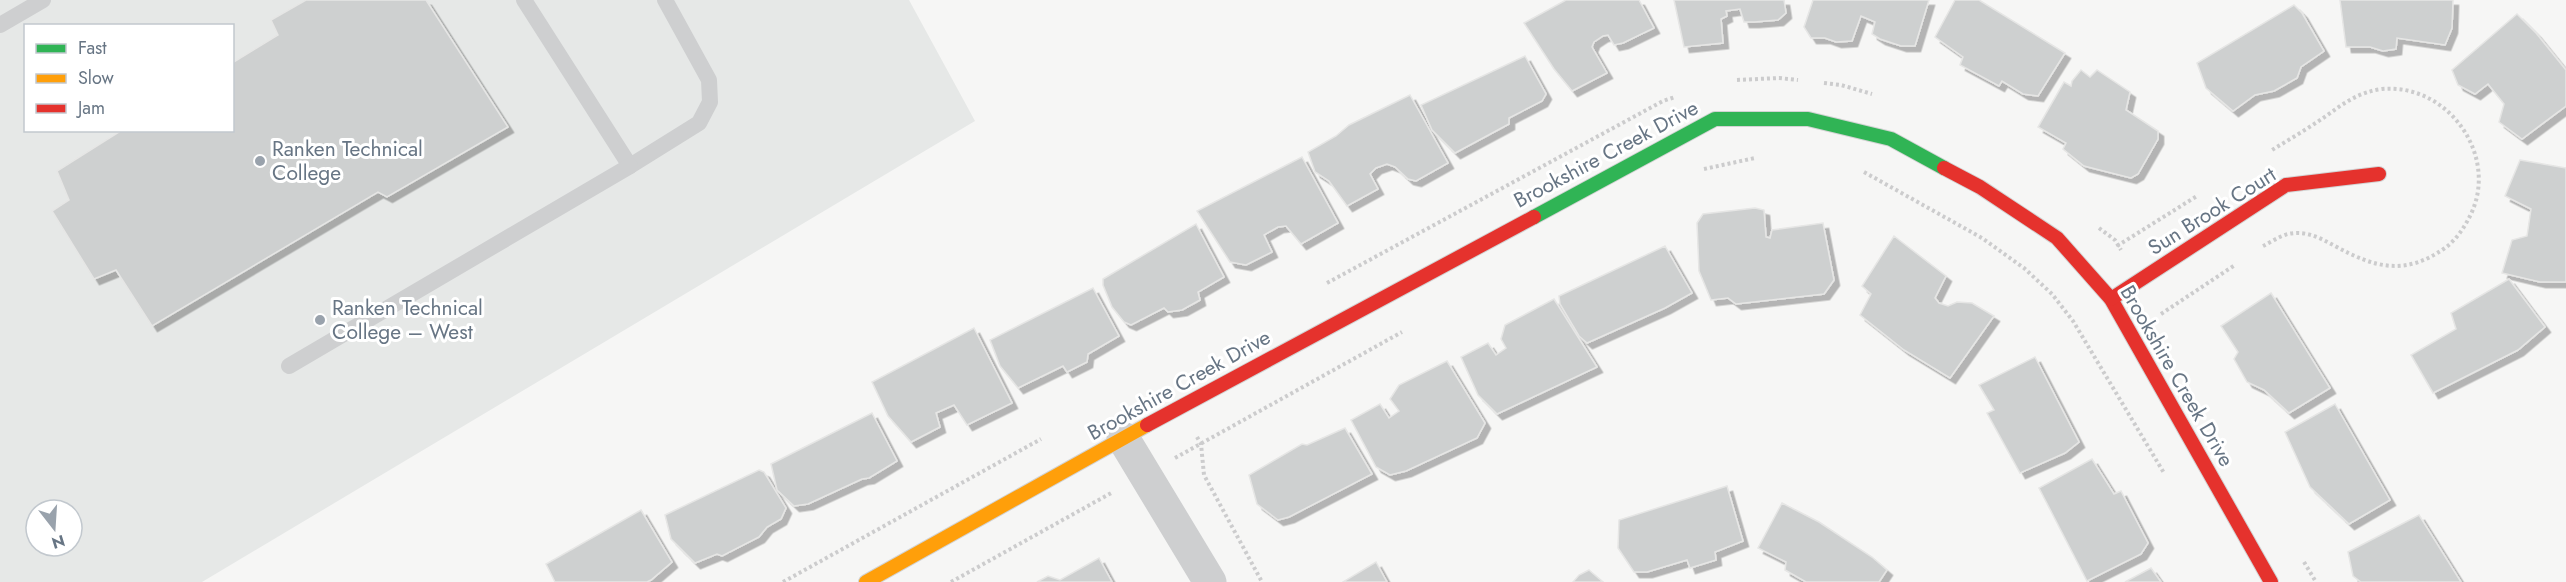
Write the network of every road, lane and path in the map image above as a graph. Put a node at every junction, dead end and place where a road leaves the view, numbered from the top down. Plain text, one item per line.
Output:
1 (44, 0) edge
2 (524, 0) edge
3 (665, 0) edge
4 (0, 25) edge
5 (1800, 80) dead end
6 (1732, 81) dead end
7 (1820, 82) dead end
8 (1683, 94) dead end
9 (1880, 97) dead end
10 (1767, 157) dead end
11 (630, 166) junction
12 (1858, 168) dead end
13 (1702, 169) dead end
14 (2379, 174) dead end
15 (2097, 226) dead end
16 (2139, 281) junction
17 (1326, 284) dead end
18 (2111, 299) junction
19 (2159, 315) dead end
20 (1409, 328) dead end
21 (289, 366) dead end
22 (1123, 438) junction
23 (1042, 439) dead end
24 (1201, 444) junction
25 (1145, 475) junction
26 (2170, 482) dead end
27 (2304, 561) dead end
28 (783, 582) edge
29 (866, 582) edge
30 (951, 582) edge
31 (1210, 582) edge
32 (1262, 582) edge
33 (2271, 582) edge
34 (2316, 582) edge

1 - 4 lane
2 - 11 lane
3 - 11 lane
5 - 6 path
7 - 9 path
8 - 17 path
10 - 13 path
11 - 21 lane
12 - 26 path
14 - 16 street, Sun Brook Court
15 - 16 path
16 - 18 street, Sun Brook Court
16 - 19 path
18 - 22 street, Brookshire Creek Drive
18 - 33 street, Brookshire Creek Drive
20 - 24 path
22 - 25 street
22 - 29 street, Brookshire Creek Drive
23 - 28 path
24 - 25 path
24 - 32 path
25 - 30 path
25 - 31 street
27 - 34 path

